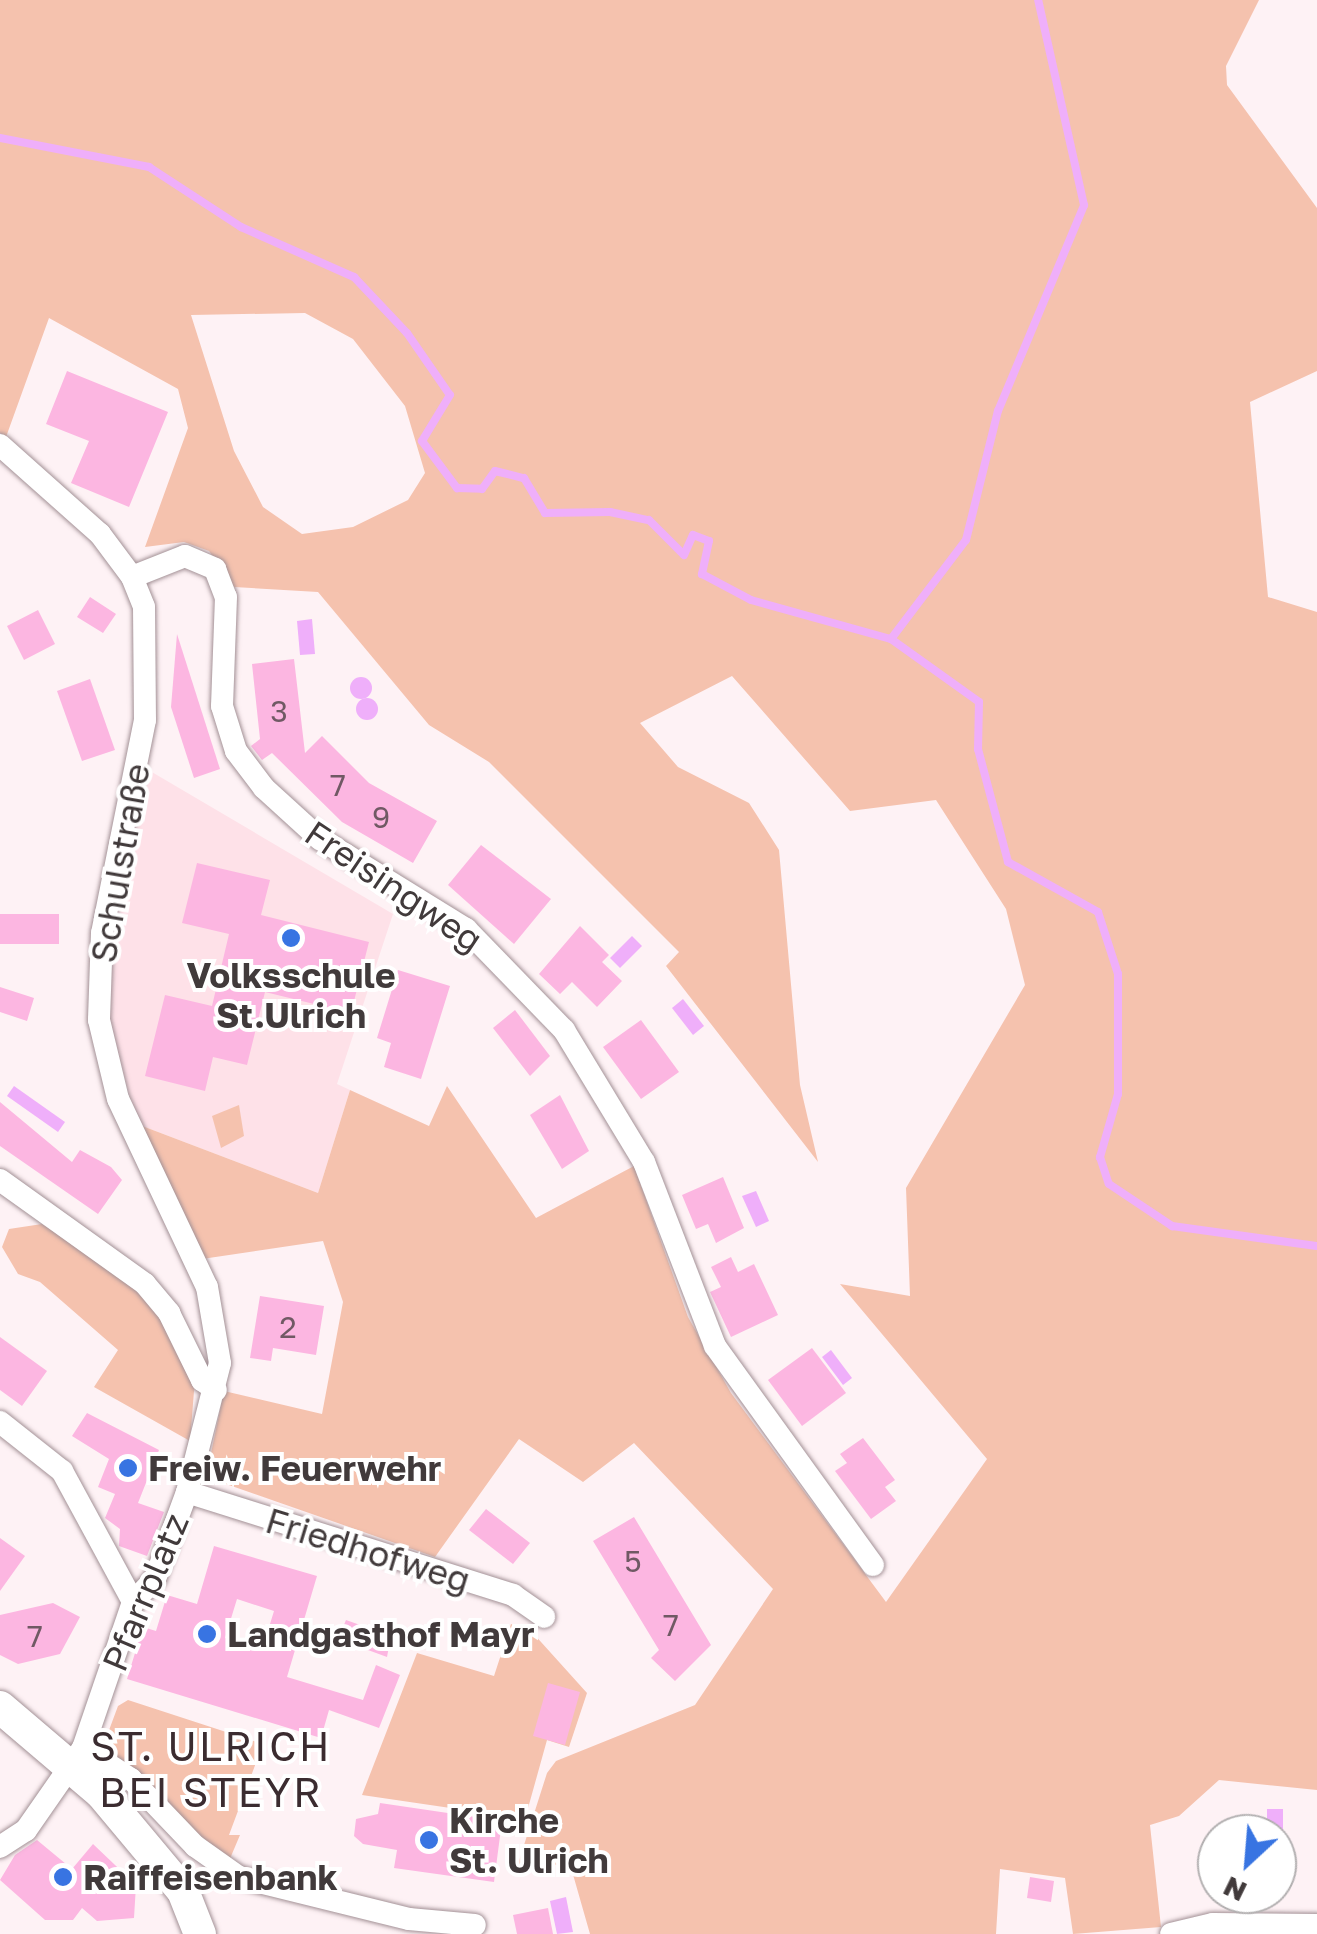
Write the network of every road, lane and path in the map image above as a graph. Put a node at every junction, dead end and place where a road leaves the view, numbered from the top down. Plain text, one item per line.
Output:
1 (0, 444) edge
2 (132, 577) junction
3 (0, 1180) edge
4 (216, 1390) junction
5 (0, 1422) edge
6 (187, 1492) junction
7 (873, 1565) dead end
8 (132, 1602) junction
9 (544, 1617) dead end
10 (0, 1707) edge
11 (78, 1756) junction
12 (0, 1847) edge
13 (474, 1924) dead end
14 (1317, 1926) edge
15 (200, 1934) edge
16 (1171, 1934) edge

1 - 2 street, Schulstraße
2 - 4 street, Schulstraße
2 - 7 street, Freisingweg
3 - 4 street
4 - 6 street, Schulstraße
5 - 8 street
6 - 8 street, Pfarrplatz
6 - 9 street, Friedhofweg
8 - 11 street, Pfarrplatz
10 - 11 street
11 - 12 street, Pfarrplatz
11 - 13 street
11 - 15 street
14 - 16 street

